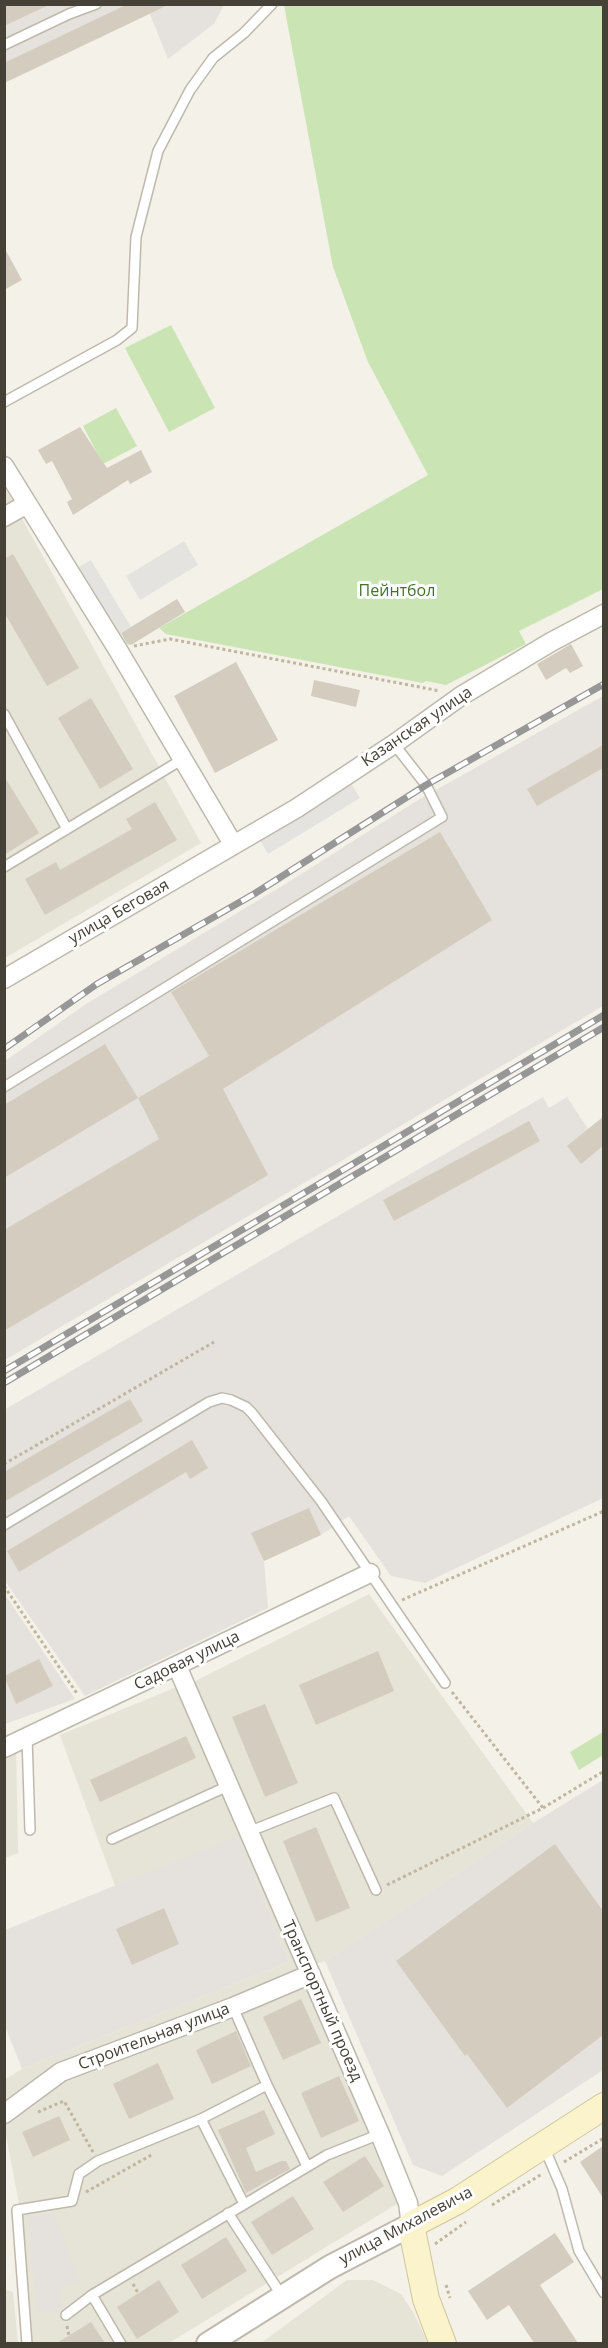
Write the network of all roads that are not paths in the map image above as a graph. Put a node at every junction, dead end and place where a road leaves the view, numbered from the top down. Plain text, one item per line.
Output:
1 (96, 4) edge
2 (272, 4) edge
3 (4, 45) edge
4 (4, 402) edge
5 (4, 466) edge
6 (27, 504) junction
7 (4, 517) edge
8 (603, 614) edge
9 (4, 714) edge
10 (394, 744) junction
11 (183, 759) junction
12 (67, 829) junction
13 (233, 844) junction
14 (4, 867) edge
15 (4, 979) edge
16 (4, 1087) edge
17 (4, 1526) edge
18 (370, 1573) junction
19 (177, 1666) junction
20 (445, 1683) road end
21 (27, 1737) junction
22 (5, 1746) edge
23 (228, 1786) junction
24 (30, 1830) dead end
25 (248, 1832) junction
26 (112, 1839) dead end
27 (376, 1890) road end
28 (311, 1974) junction
29 (233, 2007) junction
30 (267, 2085) junction
31 (603, 2106) edge
32 (4, 2114) edge
33 (201, 2119) junction
34 (380, 2134) junction
35 (548, 2156) junction
36 (307, 2166) junction
37 (244, 2204) junction
38 (228, 2213) junction
39 (411, 2225) junction
40 (603, 2293) edge
41 (92, 2295) junction
42 (282, 2296) junction
43 (66, 2315) dead end
44 (27, 2343) edge
45 (121, 2343) edge
46 (208, 2343) edge
47 (443, 2343) edge

1 - 3 lane
2 - 4 lane
5 - 6 street
6 - 7 street
6 - 11 street
8 - 10 street, Казанская улица
9 - 12 lane
10 - 13 street, Казанская улица
10 - 16 lane
11 - 12 lane
11 - 13 street
12 - 14 lane
13 - 15 street, улица Беговая
17 - 18 lane
18 - 19 street, Садовая улица
18 - 20 lane
19 - 21 street, Садовая улица
19 - 23 street, Транспортный проезд
21 - 22 street, Садовая улица
21 - 24 lane
23 - 25 street, Транспортный проезд
23 - 26 lane
25 - 27 lane
25 - 28 street, Транспортный проезд
28 - 29 street, Строительная улица
28 - 34 street, Транспортный проезд
29 - 30 lane
29 - 32 street, Строительная улица
30 - 33 lane
30 - 36 lane
31 - 35 main road, улица Михалевича
33 - 37 lane
33 - 44 lane
34 - 36 lane
34 - 39 street, Транспортный проезд
35 - 39 main road, улица Михалевича
35 - 40 lane
36 - 37 lane
37 - 38 lane
38 - 41 lane
38 - 42 lane
39 - 42 street, улица Михалевича
39 - 47 main road, Транспортный проезд
41 - 43 lane
41 - 45 lane
42 - 46 street, улица Михалевича

